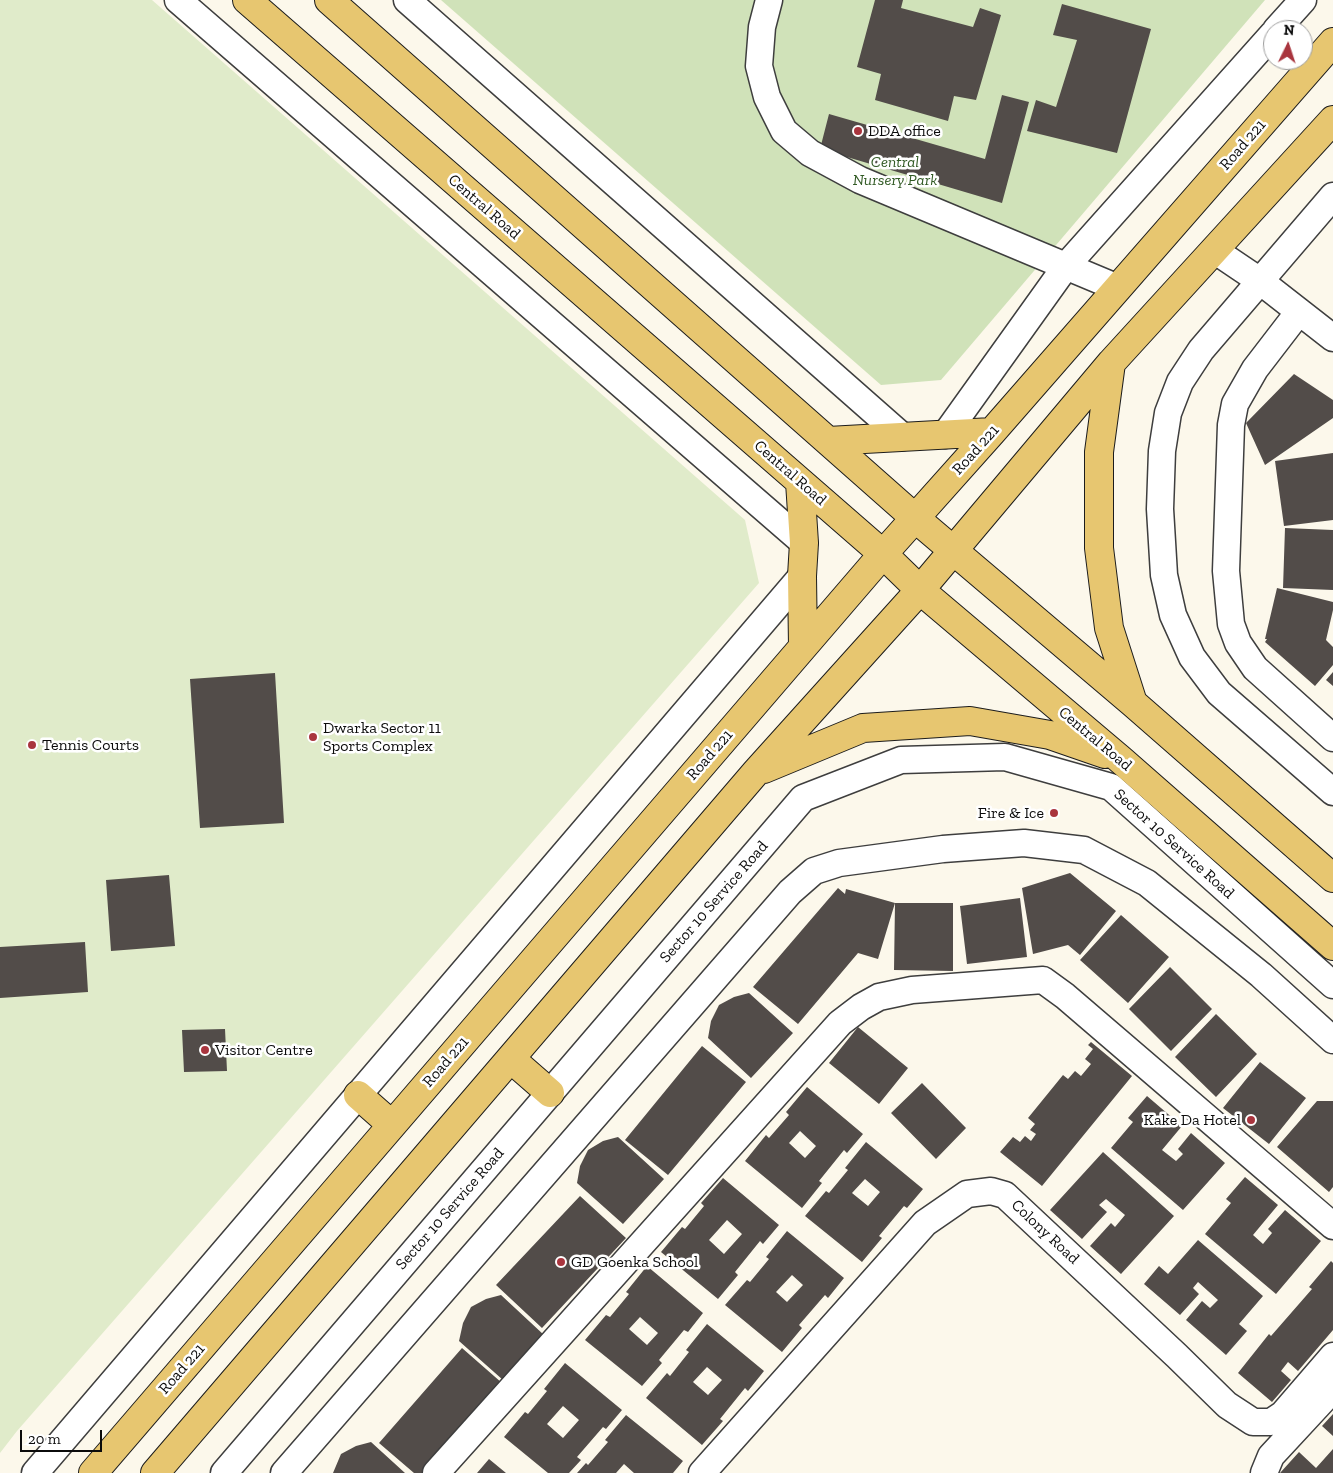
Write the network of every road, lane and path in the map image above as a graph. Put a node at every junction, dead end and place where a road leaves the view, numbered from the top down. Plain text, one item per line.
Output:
1 (178, 0) edge
2 (247, 0) edge
3 (329, 0) edge
4 (407, 0) edge
5 (769, 0) edge
6 (1303, 0) edge
7 (1285, 20) edge
8 (1333, 42) edge
9 (1263, 45) edge
10 (1333, 120) edge
11 (1333, 196) edge
12 (1214, 250) junction
13 (1066, 266) junction
14 (1260, 281) junction
15 (1118, 288) junction
16 (1298, 312) junction
17 (1333, 338) edge
18 (1110, 363) junction
19 (992, 432) junction
20 (945, 435) junction
21 (903, 437) junction
22 (828, 441) junction
23 (800, 482) junction
24 (915, 518) junction
25 (804, 543) junction
26 (954, 551) junction
27 (883, 554) junction
28 (802, 576) junction
29 (920, 590) junction
30 (803, 647) junction
31 (1133, 704) junction
32 (1333, 738) edge
33 (1121, 760) junction
34 (756, 772) junction
35 (1333, 792) edge
36 (1333, 878) edge
37 (1333, 946) edge
38 (1333, 985) edge
39 (1333, 1040) edge
40 (511, 1059) junction
41 (550, 1093) junction
42 (358, 1095) junction
43 (392, 1125) junction
44 (1333, 1226) edge
45 (1333, 1356) edge
46 (1333, 1389) edge
47 (35, 1473) edge
48 (93, 1473) edge
49 (155, 1473) edge
50 (224, 1473) edge
51 (284, 1473) edge
52 (436, 1473) edge
53 (702, 1473) edge
54 (1264, 1473) edge

1 - 25 street
2 - 23 main road, Central Road
3 - 22 main road
4 - 21 street
5 - 13 street
6 - 7 street
8 - 15 main road, Road 221
9 - 13 street
10 - 12 main road
11 - 14 street
12 - 14 street
12 - 18 main road
13 - 15 street
13 - 20 street
14 - 16 street
14 - 35 street
15 - 19 main road, Road 221
16 - 17 street
16 - 32 street
18 - 26 main road
18 - 31 main road
19 - 20 main road
19 - 24 main road, Road 221
20 - 21 main road
21 - 22 main road
22 - 24 main road
23 - 25 main road
23 - 27 main road, Central Road
24 - 26 main road
24 - 27 main road, Road 221
25 - 28 main road
26 - 29 main road
26 - 31 main road
27 - 29 main road, Central Road
27 - 30 main road, Road 221
28 - 30 main road
28 - 42 street
29 - 33 main road, Central Road
29 - 34 main road
30 - 43 main road, Road 221
31 - 36 main road
33 - 34 main road
33 - 37 main road, Central Road
34 - 40 main road
38 - 41 street, Sector 10 Service Road
39 - 51 street
40 - 41 main road
40 - 49 main road
41 - 50 street, Sector 10 Service Road
42 - 43 main road
42 - 47 street
43 - 48 main road, Road 221
44 - 52 street
45 - 53 street, Colony Road
46 - 54 street

